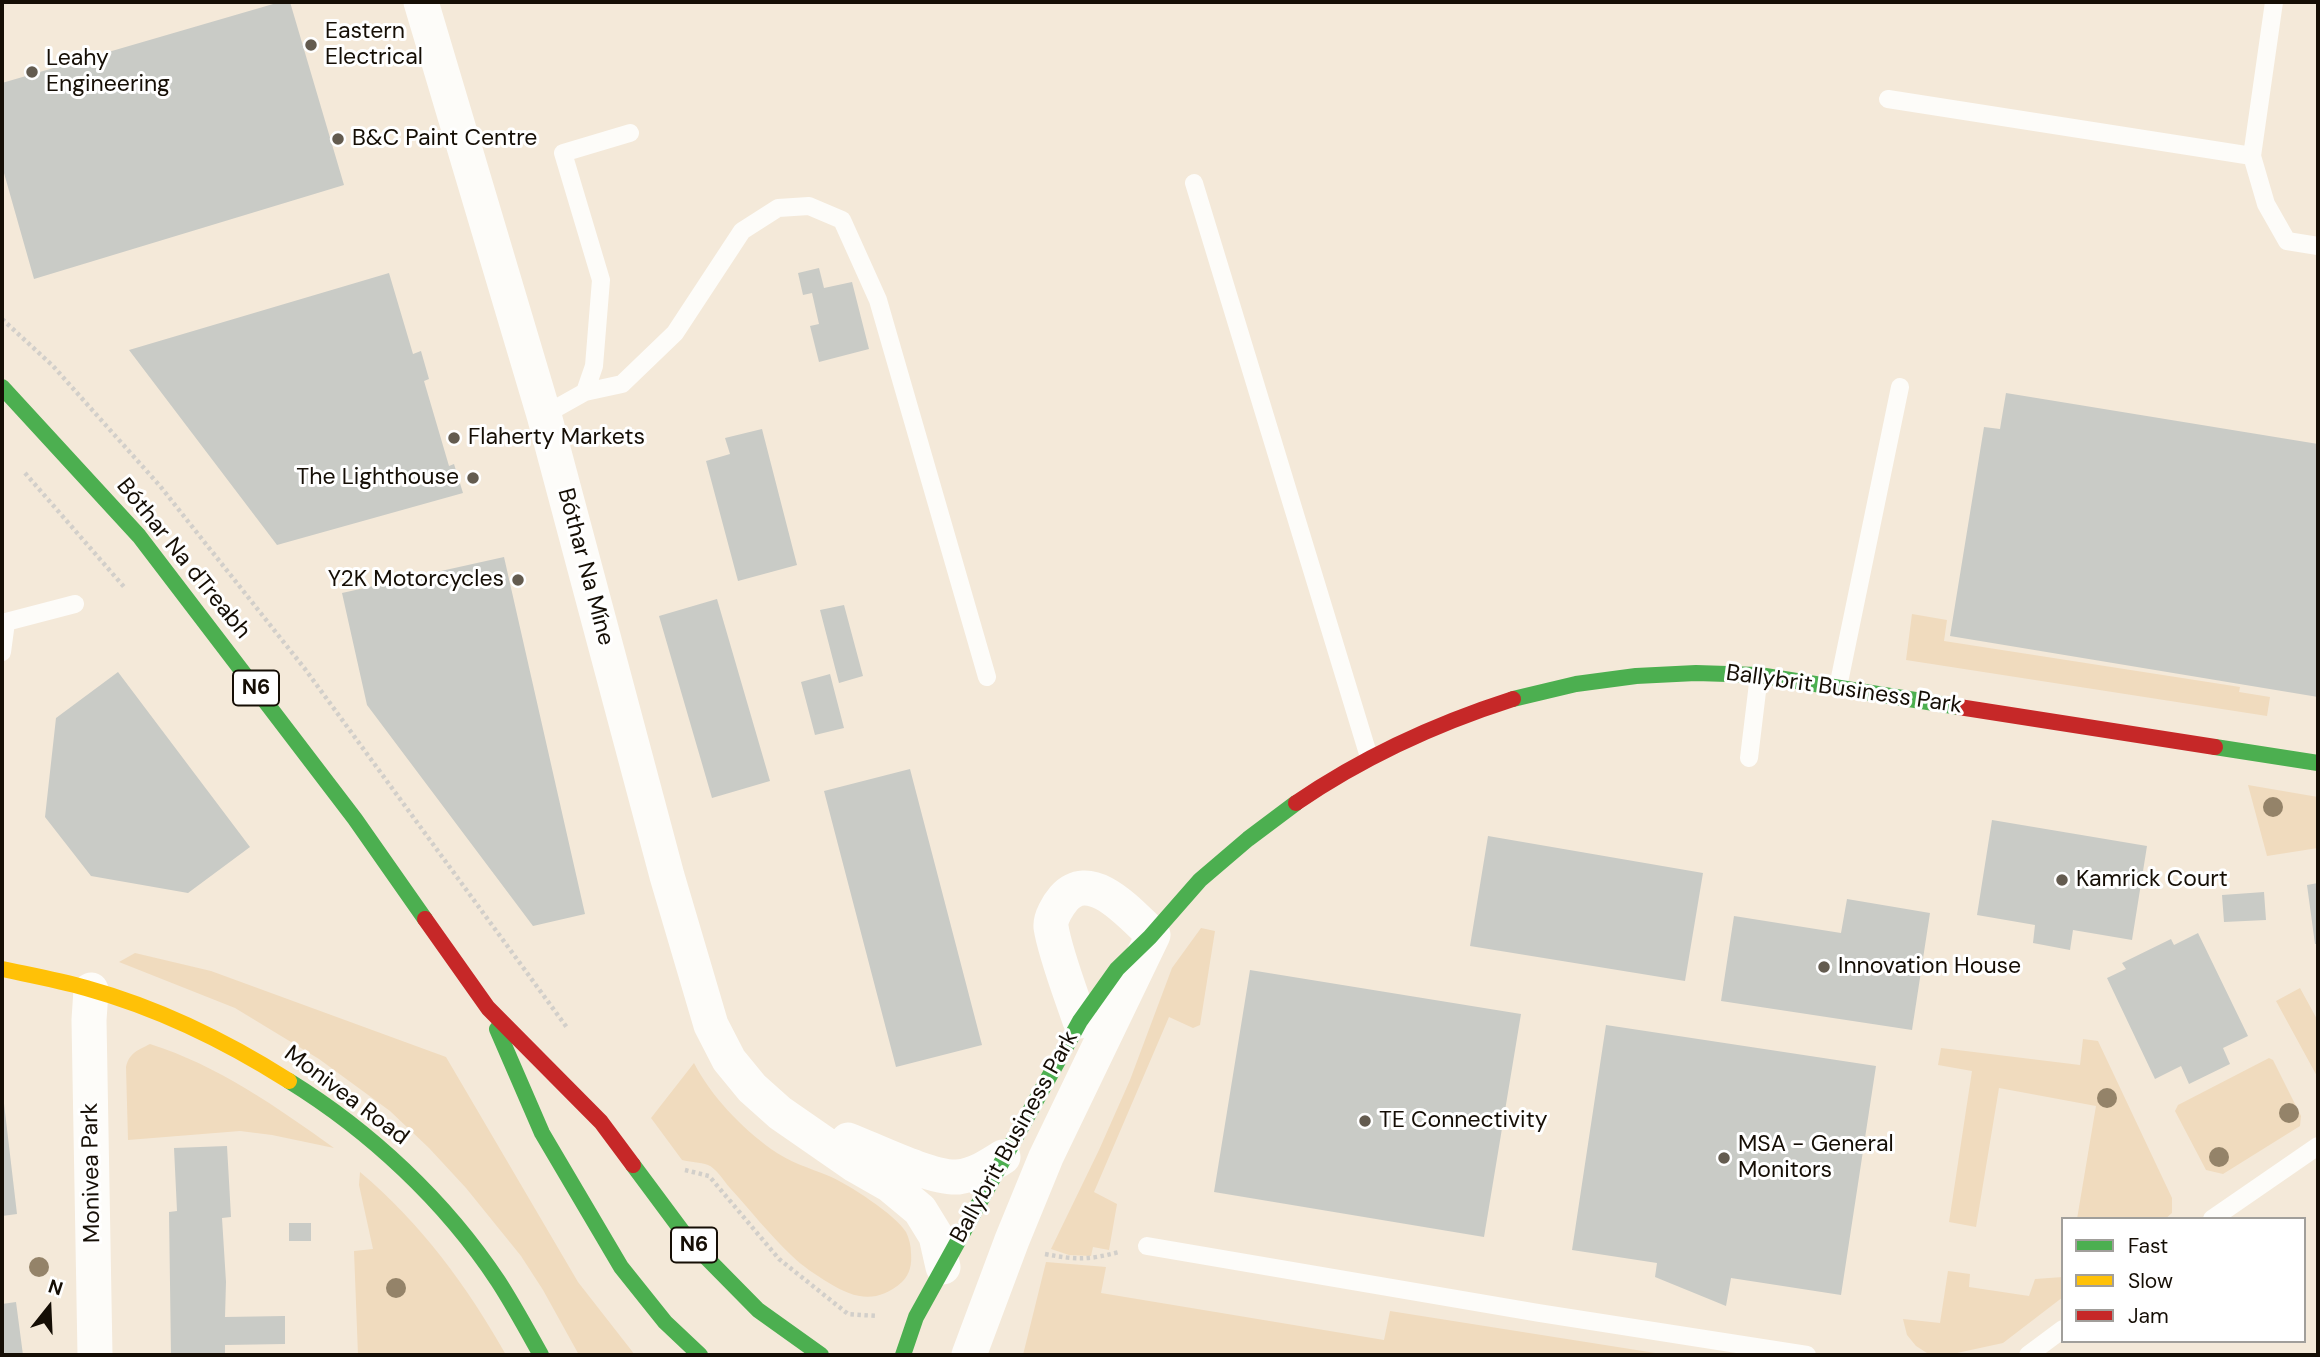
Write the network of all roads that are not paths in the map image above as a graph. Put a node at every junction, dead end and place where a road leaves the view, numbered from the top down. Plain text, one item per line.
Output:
1 (421, 2) edge
2 (2274, 2) edge
3 (1888, 99) dead end
4 (630, 133) dead end
5 (2252, 156) junction
6 (1194, 183) dead end
7 (2318, 246) edge
8 (2, 387) edge
9 (1900, 387) dead end
10 (585, 392) junction
11 (544, 415) junction
12 (75, 604) dead end
13 (2, 652) edge
14 (1759, 675) junction
15 (987, 677) dead end
16 (1838, 687) junction
17 (1369, 757) junction
18 (1749, 758) dead end
19 (2318, 763) edge
20 (1153, 935) junction
21 (2, 969) edge
22 (91, 990) junction
23 (488, 1008) junction
24 (1080, 1021) junction
25 (780, 1113) junction
26 (2318, 1146) edge
27 (1003, 1157) junction
28 (2215, 1217) edge
29 (1147, 1246) road end
30 (943, 1267) junction
31 (2061, 1330) edge
32 (95, 1355) edge
33 (541, 1355) edge
34 (700, 1355) edge
35 (821, 1355) edge
36 (903, 1355) edge
37 (969, 1355) edge
38 (1807, 1355) edge
39 (2028, 1355) edge

1 - 11 street, Bóthar Na Míne
2 - 5 lane
3 - 5 lane
4 - 10 lane
5 - 7 lane
6 - 17 lane
8 - 23 main road, Bóthar Na dTreabh / N6
9 - 16 lane
10 - 11 lane
10 - 15 lane
11 - 25 street, Bóthar Na Míne
12 - 13 lane
14 - 16 main road, Ballybrit Business Park
14 - 17 main road, Ballybrit Business Park
14 - 18 lane
16 - 19 main road, Ballybrit Business Park
17 - 20 main road, Ballybrit Business Park
20 - 24 main road, Ballybrit Business Park
20 - 24 street
20 - 37 street, Ballybrit Business Park
21 - 22 main road, Monivea Road
22 - 32 street, Monivea Park
22 - 33 main road, Monivea Road
23 - 34 main road, Bóthar Na dTreabh / N6
23 - 35 main road, Bóthar Na dTreabh / N6
24 - 27 main road, Ballybrit Business Park
25 - 27 street, Bóthar Na Míne
25 - 30 street, Bóthar Na Míne
26 - 28 lane
27 - 30 main road, Ballybrit Business Park
29 - 38 lane
30 - 36 main road, Ballybrit Business Park
31 - 39 lane

